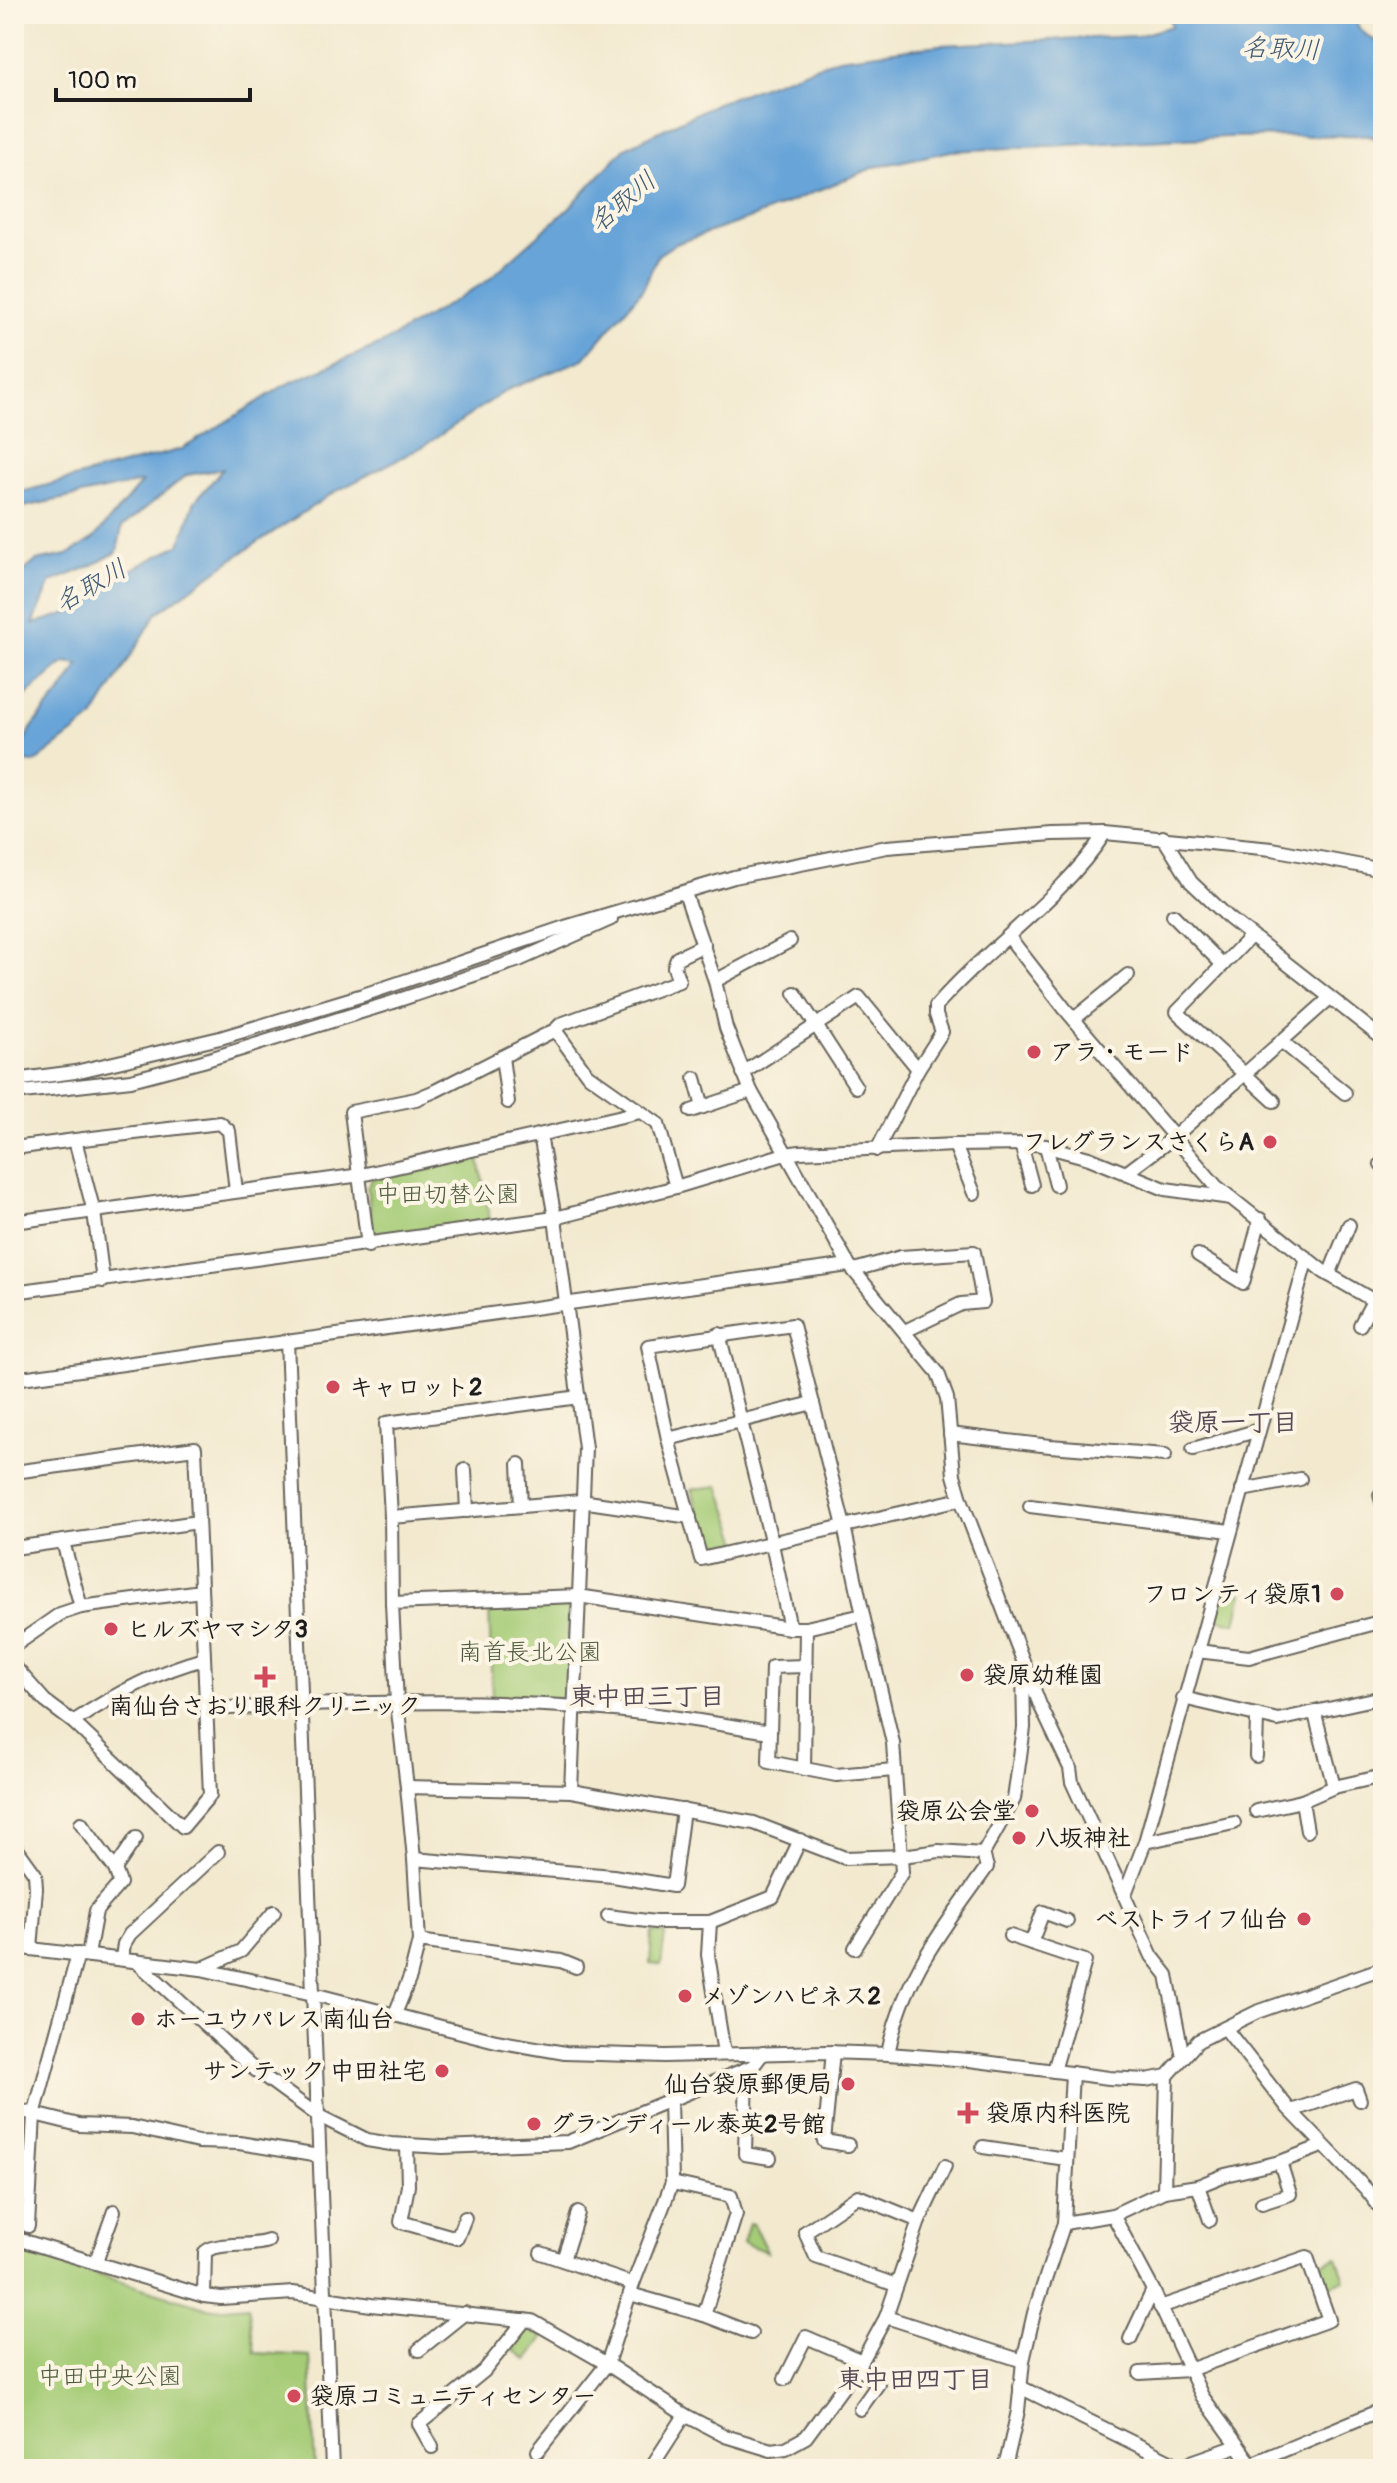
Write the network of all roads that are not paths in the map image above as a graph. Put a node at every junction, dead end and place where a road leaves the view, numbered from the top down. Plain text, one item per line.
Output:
1 (1105, 833) junction
2 (1163, 837) junction
3 (1383, 870) edge
4 (685, 893) junction
5 (646, 902) junction
6 (1173, 915) dead end
7 (1251, 936) junction
8 (1009, 937) junction
9 (790, 941) dead end
10 (704, 945) junction
11 (1223, 965) junction
12 (1128, 975) dead end
13 (715, 981) junction
14 (795, 993) dead end
15 (1330, 998) junction
16 (1074, 1019) junction
17 (817, 1024) junction
18 (555, 1030) junction
19 (1381, 1036) edge
20 (1281, 1041) junction
21 (502, 1057) junction
22 (918, 1069) junction
23 (743, 1073) junction
24 (1244, 1074) junction
25 (695, 1078) dead end
26 (14, 1080) edge
27 (856, 1087) dead end
28 (751, 1091) junction
29 (14, 1093) edge
30 (1345, 1093) dead end
31 (1274, 1101) dead end
32 (508, 1102) dead end
33 (640, 1112) junction
34 (540, 1135) junction
35 (1174, 1137) junction
36 (75, 1140) junction
37 (1021, 1144) junction
38 (955, 1145) junction
39 (1046, 1146) junction
40 (14, 1148) edge
41 (877, 1150) junction
42 (785, 1154) junction
43 (1126, 1173) junction
44 (361, 1175) junction
45 (1032, 1185) dead end
46 (1056, 1185) dead end
47 (676, 1187) junction
48 (236, 1191) junction
49 (974, 1193) dead end
50 (1231, 1198) junction
51 (94, 1212) junction
52 (555, 1218) junction
53 (1260, 1219) junction
54 (14, 1222) edge
55 (1349, 1225) dead end
56 (368, 1246) junction
57 (1198, 1255) dead end
58 (1307, 1258) junction
59 (851, 1267) junction
60 (1329, 1275) junction
61 (103, 1281) junction
62 (14, 1292) edge
63 (567, 1304) junction
64 (1378, 1304) edge
65 (1360, 1325) dead end
66 (905, 1331) junction
67 (719, 1334) junction
68 (287, 1341) junction
69 (14, 1379) edge
70 (579, 1397) junction
71 (813, 1403) junction
72 (740, 1421) junction
73 (1259, 1430) junction
74 (950, 1434) junction
75 (668, 1439) junction
76 (1193, 1449) dead end
77 (1165, 1455) dead end
78 (519, 1464) dead end
79 (465, 1470) dead end
80 (14, 1472) edge
81 (1300, 1479) dead end
82 (1242, 1490) junction
83 (961, 1499) junction
84 (581, 1501) junction
85 (521, 1506) junction
86 (1030, 1506) dead end
87 (467, 1511) junction
88 (391, 1517) junction
89 (690, 1517) junction
90 (198, 1522) junction
91 (844, 1526) junction
92 (1230, 1531) junction
93 (63, 1542) junction
94 (772, 1544) junction
95 (14, 1548) edge
96 (201, 1591) junction
97 (578, 1596) junction
98 (392, 1603) junction
99 (81, 1607) junction
100 (863, 1615) junction
101 (1383, 1621) edge
102 (790, 1628) junction
103 (806, 1628) junction
104 (14, 1646) edge
105 (1197, 1651) junction
106 (204, 1659) junction
107 (1023, 1662) junction
108 (806, 1666) junction
109 (16, 1673) edge
110 (1383, 1697) edge
111 (1183, 1698) junction
112 (397, 1703) junction
113 (301, 1705) junction
114 (575, 1706) junction
115 (207, 1709) junction
116 (1315, 1714) junction
117 (1257, 1715) junction
118 (73, 1722) junction
119 (770, 1732) junction
120 (1256, 1756) dead end
121 (804, 1769) junction
122 (894, 1770) junction
123 (1383, 1776) edge
124 (407, 1787) junction
125 (1334, 1787) junction
126 (571, 1791) junction
127 (1302, 1801) junction
128 (683, 1810) junction
129 (1256, 1811) dead end
130 (81, 1823) dead end
131 (1234, 1823) dead end
132 (1307, 1831) dead end
133 (136, 1838) dead end
134 (800, 1840) junction
135 (1145, 1842) junction
136 (14, 1845) edge
137 (218, 1852) dead end
138 (983, 1854) junction
139 (902, 1856) junction
140 (414, 1859) junction
141 (115, 1869) junction
142 (1125, 1894) junction
143 (274, 1912) dead end
144 (608, 1916) dead end
145 (1067, 1921) dead end
146 (710, 1922) junction
147 (1010, 1936) dead end
148 (419, 1941) junction
149 (1031, 1943) junction
150 (14, 1947) edge
151 (855, 1948) dead end
152 (31, 1949) junction
153 (83, 1954) junction
154 (122, 1958) junction
155 (136, 1961) junction
156 (576, 1967) dead end
157 (1383, 1968) edge
158 (201, 1969) junction
159 (313, 1994) junction
160 (395, 2014) junction
161 (1225, 2028) junction
162 (833, 2052) junction
163 (724, 2053) junction
164 (763, 2053) junction
165 (888, 2054) junction
166 (1183, 2057) junction
167 (747, 2069) junction
168 (1054, 2071) junction
169 (1072, 2073) junction
170 (1167, 2076) junction
171 (670, 2099) junction
172 (1360, 2100) dead end
173 (14, 2109) edge
174 (1291, 2111) junction
175 (34, 2115) junction
176 (317, 2115) junction
177 (407, 2145) junction
178 (848, 2145) dead end
179 (1322, 2146) junction
180 (983, 2147) dead end
181 (319, 2156) junction
182 (770, 2158) dead end
183 (1066, 2159) junction
184 (1280, 2162) junction
185 (945, 2166) dead end
186 (672, 2178) junction
187 (1198, 2186) junction
188 (1164, 2191) junction
189 (1262, 2203) dead end
190 (114, 2211) dead end
191 (1383, 2211) edge
192 (578, 2213) dead end
193 (1113, 2215) junction
194 (465, 2218) dead end
195 (1210, 2220) dead end
196 (919, 2221) junction
197 (1064, 2223) junction
198 (28, 2226) dead end
199 (14, 2238) edge
200 (268, 2241) dead end
201 (541, 2253) dead end
202 (563, 2260) junction
203 (96, 2261) junction
204 (896, 2285) junction
205 (632, 2289) junction
206 (1153, 2290) junction
207 (204, 2296) junction
208 (325, 2298) junction
209 (1160, 2307) junction
210 (465, 2313) junction
211 (704, 2315) junction
212 (886, 2317) junction
213 (525, 2320) junction
214 (751, 2333) dead end
215 (1130, 2339) dead end
216 (419, 2350) dead end
217 (1023, 2361) junction
218 (607, 2364) junction
219 (859, 2364) junction
220 (1189, 2370) junction
221 (1140, 2373) dead end
222 (785, 2379) dead end
223 (1020, 2387) junction
224 (860, 2409) dead end
225 (1383, 2409) edge
226 (685, 2415) junction
227 (1237, 2446) junction
228 (432, 2447) dead end
229 (538, 2451) dead end
230 (1197, 2465) edge
231 (1253, 2466) edge
232 (1179, 2468) edge
233 (332, 2469) edge
234 (650, 2469) edge
235 (1002, 2469) edge

1 - 2 street
1 - 4 street
1 - 8 street
2 - 3 street
2 - 7 street
4 - 5 street
4 - 10 street
5 - 26 street
5 - 29 street
6 - 11 street
7 - 11 street
7 - 15 street
8 - 16 street
8 - 22 street
9 - 13 street
10 - 13 street
10 - 18 street
11 - 24 street
12 - 16 street
13 - 23 street
14 - 17 street
15 - 19 street
15 - 20 street
16 - 35 street
17 - 22 street
17 - 23 street
17 - 27 street
18 - 21 street
18 - 33 street
20 - 24 street
20 - 30 street
21 - 32 street
21 - 44 street
22 - 41 street
23 - 28 street
24 - 31 street
24 - 35 street
25 - 28 street
28 - 42 street
33 - 34 street
33 - 47 street
34 - 44 street
34 - 52 street
35 - 43 street
35 - 50 street
36 - 40 street
36 - 48 street
36 - 51 street
37 - 38 street
37 - 39 street
37 - 45 street
38 - 41 street
38 - 49 street
39 - 43 street
39 - 46 street
41 - 42 street
42 - 47 street
42 - 59 street
43 - 50 street
44 - 48 street
44 - 56 street
47 - 52 street
48 - 51 street
50 - 53 street
51 - 54 street
51 - 61 street
52 - 56 street
52 - 63 street
53 - 57 street
53 - 58 street
55 - 60 street
56 - 61 street
58 - 60 street
58 - 73 street
59 - 63 street
59 - 66 street
59 - 66 street
60 - 64 street
61 - 62 street
63 - 68 street
63 - 70 street
64 - 65 street
66 - 74 street
67 - 71 street
67 - 72 street
67 - 75 street
68 - 69 street
68 - 113 street
70 - 84 street
70 - 88 street
71 - 72 street
71 - 91 street
72 - 75 street
72 - 94 street
73 - 76 street
73 - 82 street
74 - 77 street
74 - 83 street
75 - 89 street
78 - 85 street
79 - 87 street
80 - 90 street
81 - 82 street
82 - 92 street
83 - 91 street
83 - 107 street
84 - 85 street
84 - 89 street
84 - 97 street
85 - 87 street
86 - 92 street
87 - 88 street
88 - 98 street
89 - 94 street
90 - 93 street
90 - 96 street
91 - 94 street
91 - 100 street
92 - 105 street
93 - 95 street
93 - 99 street
94 - 102 street
96 - 99 street
96 - 106 street
97 - 98 street
97 - 102 street
97 - 114 street
98 - 112 street
99 - 104 street
100 - 103 street
100 - 122 street
101 - 105 street
102 - 103 street
103 - 108 street
105 - 111 street
106 - 115 street
106 - 118 street
107 - 138 street
107 - 142 street
108 - 119 street
108 - 121 street
109 - 118 street
110 - 116 street
111 - 117 street
111 - 135 street
112 - 113 street
112 - 114 street
112 - 124 street
113 - 115 street
113 - 159 street
114 - 119 street
114 - 126 street
115 - 118 street
116 - 117 street
116 - 125 street
117 - 120 street
119 - 121 street
121 - 122 street
122 - 139 street
123 - 125 street
124 - 126 street
124 - 140 street
125 - 127 street
126 - 128 street
127 - 129 street
127 - 132 street
128 - 134 street
128 - 140 street
130 - 141 street
131 - 135 street
133 - 141 street
134 - 139 street
134 - 146 street
135 - 142 street
136 - 152 street
137 - 154 street
138 - 139 street
138 - 165 street
139 - 151 street
140 - 148 street
141 - 153 street
142 - 166 street
143 - 158 street
144 - 146 street
145 - 149 street
146 - 163 street
147 - 149 street
148 - 156 street
148 - 160 street
149 - 168 street
150 - 152 street
152 - 153 street
153 - 154 street
153 - 175 street
154 - 155 street
155 - 158 street
155 - 176 street
157 - 161 street
158 - 159 street
159 - 160 street
159 - 176 street
160 - 163 street
161 - 166 street
161 - 174 street
162 - 164 street
162 - 165 street
162 - 178 street
163 - 164 street
164 - 167 street
165 - 168 street
166 - 170 street
167 - 171 street
167 - 182 street
168 - 169 street
169 - 170 street
169 - 183 street
170 - 188 street
171 - 177 street
171 - 186 street
172 - 174 street
173 - 175 street
174 - 179 street
175 - 181 street
175 - 198 street
176 - 177 street
176 - 181 street
177 - 194 street
179 - 184 street
179 - 191 street
180 - 183 street
181 - 208 street
183 - 197 street
184 - 187 street
184 - 189 street
185 - 196 street
186 - 205 street
186 - 211 street
187 - 188 street
187 - 195 street
188 - 193 street
190 - 203 street
192 - 202 street
193 - 197 street
193 - 206 street
196 - 204 street
196 - 204 street
197 - 217 street
199 - 203 street
200 - 207 street
201 - 202 street
202 - 205 street
203 - 207 street
204 - 212 street
205 - 211 street
205 - 218 street
206 - 209 street
206 - 215 street
207 - 208 street
208 - 210 street
208 - 233 street
209 - 220 street
209 - 220 street
210 - 213 street
210 - 216 street
211 - 214 street
212 - 217 street
212 - 219 street
213 - 218 street
213 - 228 street
217 - 223 street
218 - 226 street
218 - 229 street
219 - 222 street
219 - 224 street
219 - 226 street
220 - 221 street
220 - 227 street
223 - 232 street
223 - 235 street
225 - 231 street
226 - 234 street
227 - 230 street
227 - 231 street
230 - 232 street

